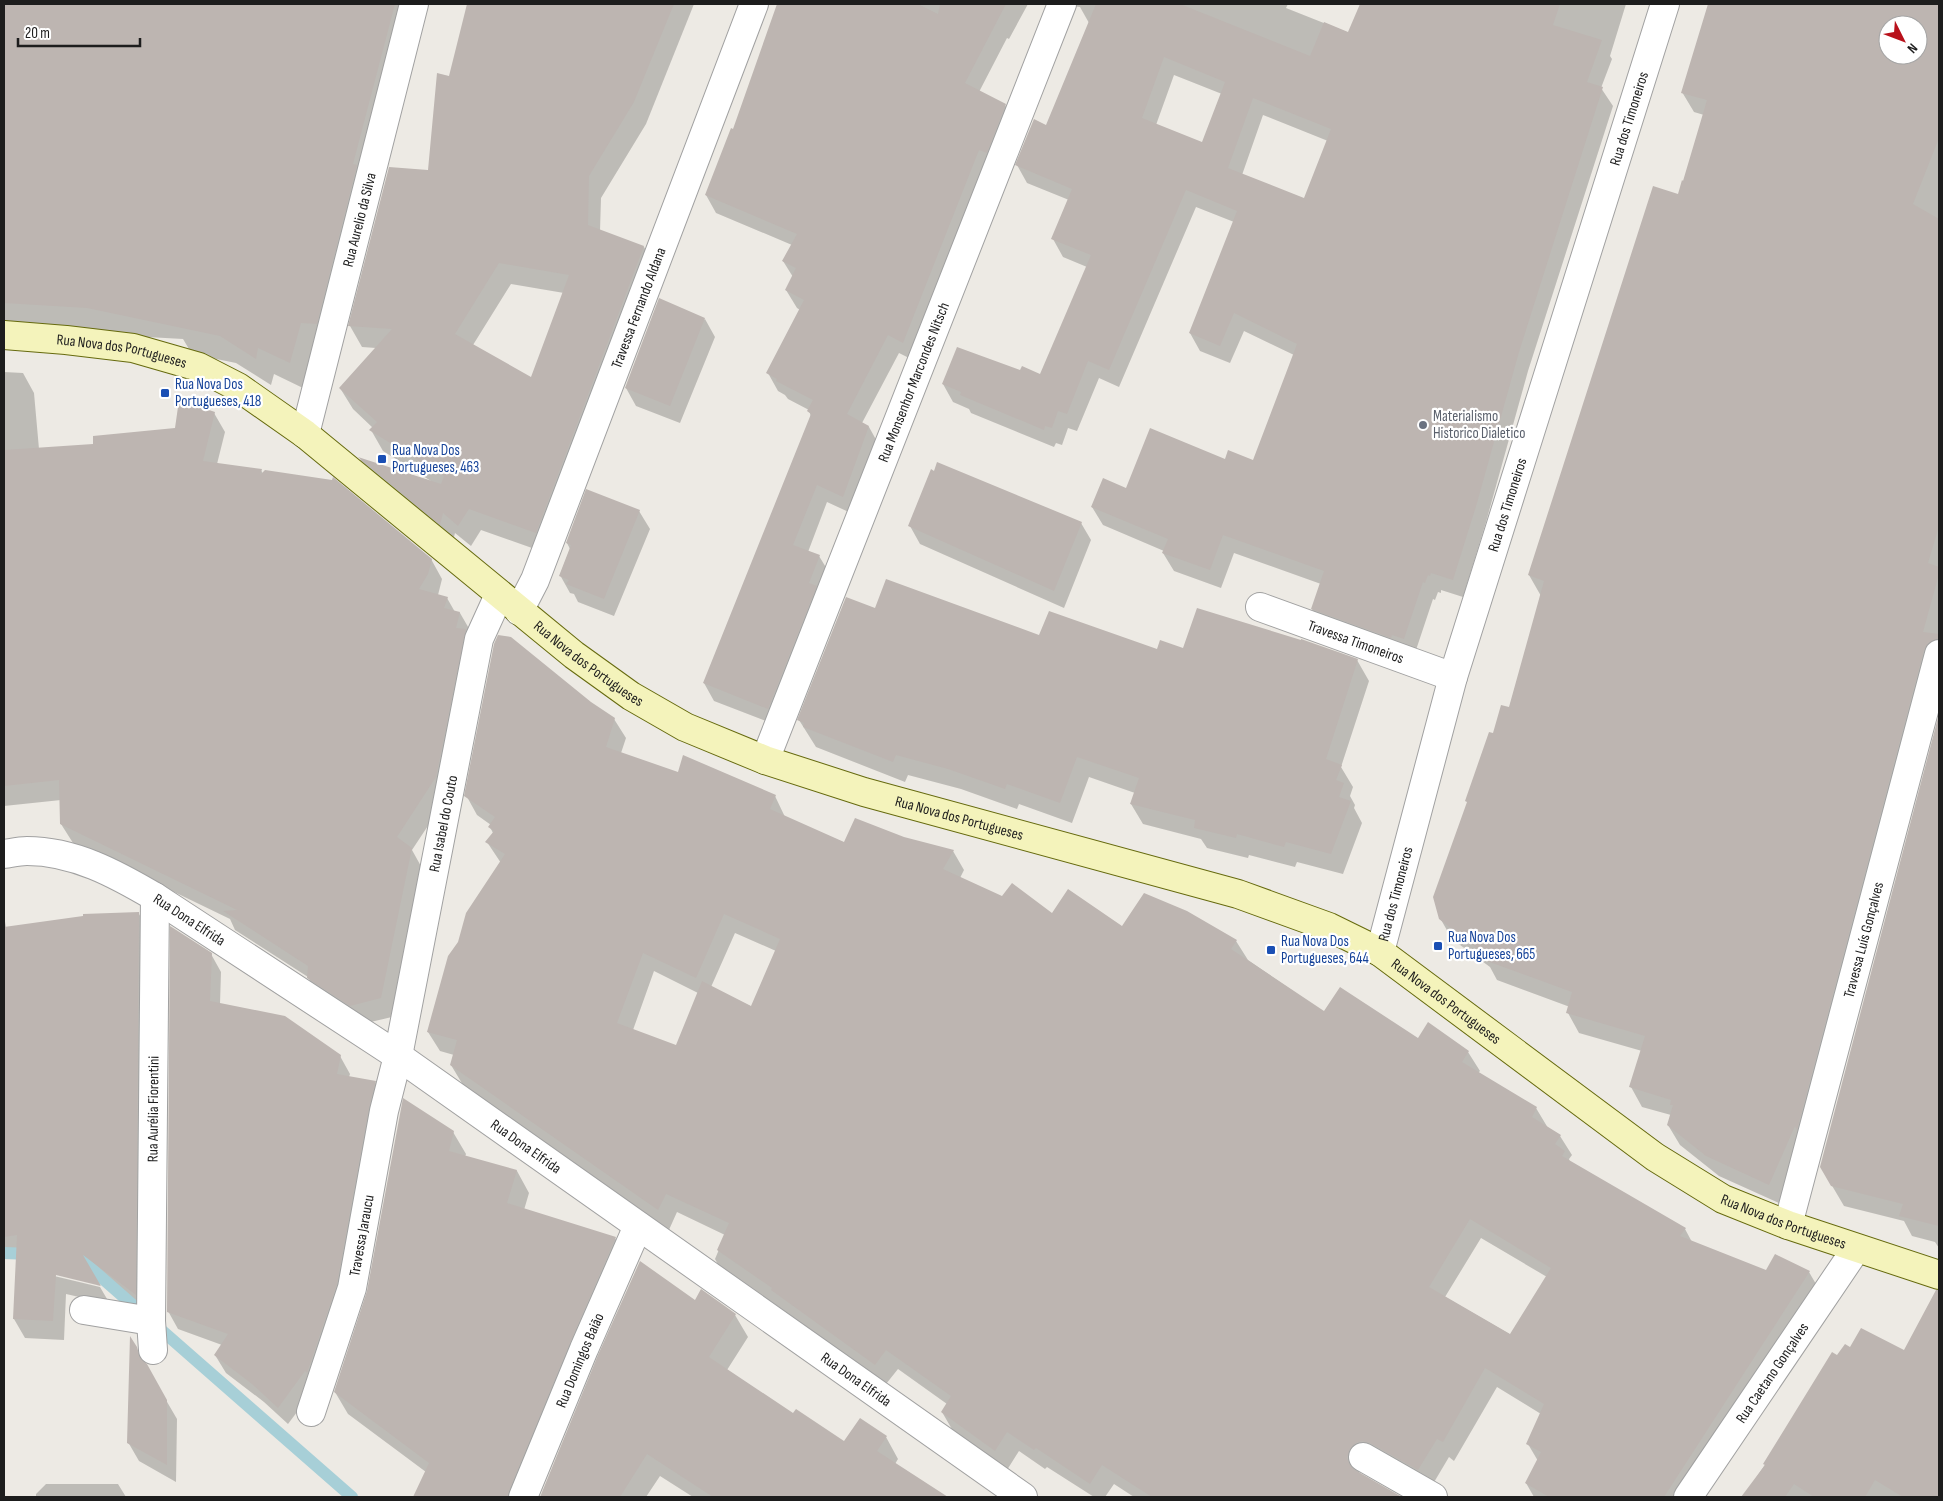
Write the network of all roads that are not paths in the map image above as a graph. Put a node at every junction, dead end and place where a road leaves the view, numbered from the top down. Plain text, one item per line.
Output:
1 (414, 4) edge
2 (754, 4) edge
3 (1062, 4) edge
4 (1665, 4) edge
5 (4, 335) edge
6 (305, 434) junction
7 (509, 603) junction
8 (1260, 606) dead end
9 (1939, 654) edge
10 (1453, 677) junction
11 (765, 760) junction
12 (4, 854) edge
13 (155, 897) junction
14 (1380, 952) junction
15 (398, 1056) junction
16 (638, 1226) junction
17 (1788, 1226) junction
18 (1856, 1248) junction
19 (1939, 1275) edge
20 (84, 1310) dead end
21 (152, 1321) junction
22 (153, 1350) dead end
23 (311, 1412) dead end
24 (1362, 1457) dead end
25 (524, 1497) edge
26 (1023, 1497) edge
27 (1433, 1497) edge
28 (1688, 1497) edge

1 - 6 street, Rua Aurelio da Silva
2 - 7 street, Travessa Fernando Aldana
3 - 11 street, Rua Monsenhor Marcondes Nitsch
4 - 10 street, Rua dos Timoneiros
5 - 6 street, Rua Nova dos Portugueses
6 - 7 street, Rua Nova dos Portugueses
7 - 11 street, Rua Nova dos Portugueses
7 - 15 street, Rua Isabel do Couto
8 - 10 street, Travessa Timoneiros
9 - 17 street, Travessa Luís Gonçalves
10 - 14 street, Rua dos Timoneiros
11 - 14 street, Rua Nova dos Portugueses
12 - 13 street, Rua Dona Elfrida
13 - 15 street, Rua Dona Elfrida
13 - 21 street, Rua Aurélia Fiorentini
14 - 17 street, Rua Nova dos Portugueses
15 - 16 street, Rua Dona Elfrida
15 - 23 street, Travessa Jaraucu
16 - 25 street, Rua Domingos Baião
16 - 26 street, Rua Dona Elfrida
17 - 18 street, Rua Nova dos Portugueses
18 - 19 street, Rua Nova dos Portugueses
18 - 28 street, Rua Caetano Gonçalves
20 - 21 street
21 - 22 street, Rua Aurélia Fiorentini
24 - 27 street

